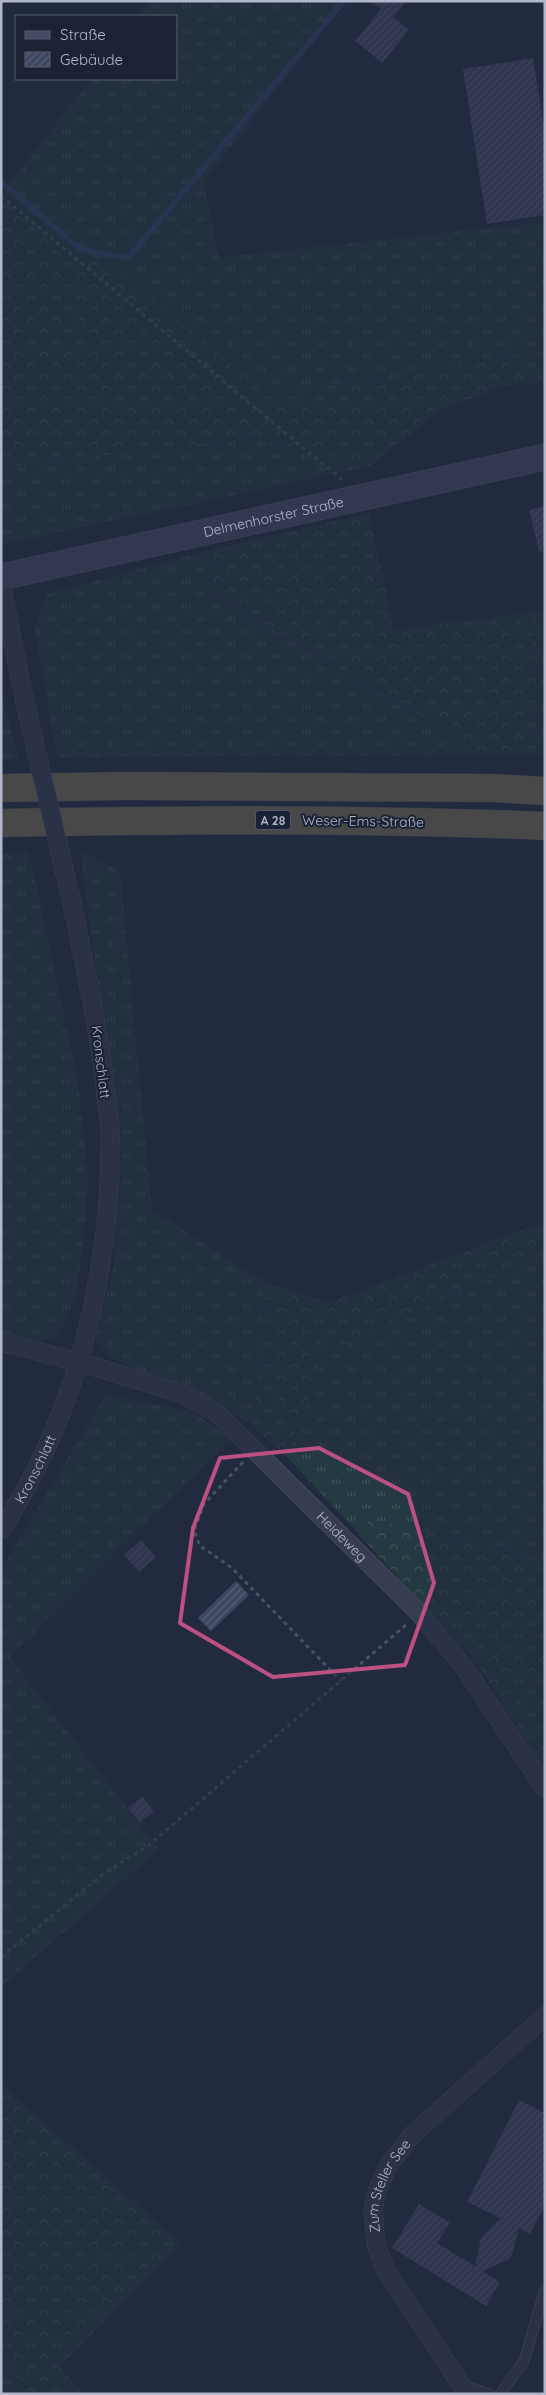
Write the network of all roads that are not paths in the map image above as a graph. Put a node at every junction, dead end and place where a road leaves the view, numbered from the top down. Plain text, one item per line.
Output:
1 (545, 457) edge
2 (1, 577) edge
3 (1, 583) edge
4 (545, 775) edge
5 (1, 788) edge
6 (493, 788) junction
7 (545, 791) edge
8 (1, 823) edge
9 (545, 826) edge
10 (1, 1342) edge
11 (79, 1362) junction
12 (1, 1530) edge
13 (545, 1788) edge
14 (545, 2016) edge
15 (545, 2289) edge
16 (464, 2389) edge
17 (489, 2394) edge
18 (500, 2394) edge

1 - 2 street, Delmenhorster Straße
3 - 11 street, Kronschlatt, bridge
4 - 6 highway
5 - 6 highway
6 - 7 highway
8 - 9 highway, Weser-Ems-Straße / A 28
10 - 11 street, Heideweg
11 - 12 street, Kronschlatt
11 - 13 street, Heideweg
14 - 16 street, Zum Steller See
15 - 18 lane
16 - 17 lane

